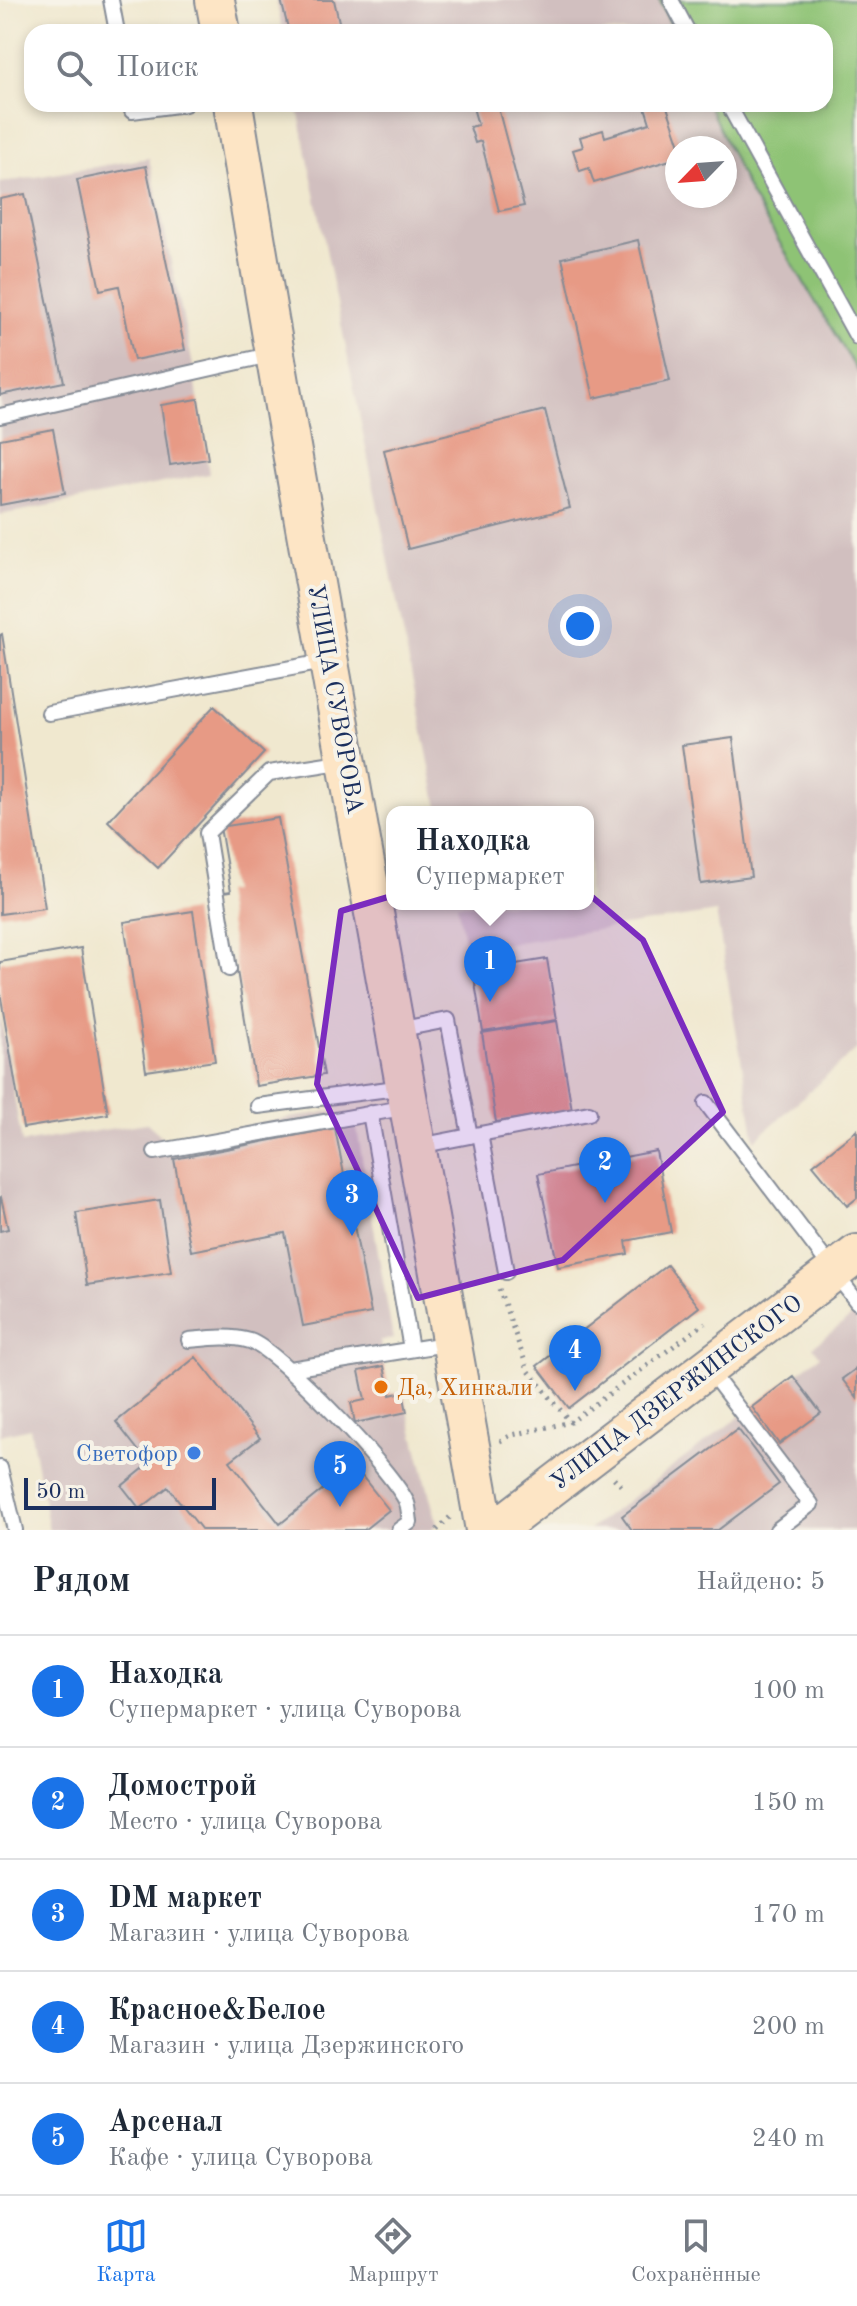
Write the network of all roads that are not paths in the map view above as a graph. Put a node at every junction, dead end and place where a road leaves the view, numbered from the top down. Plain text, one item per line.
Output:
1 (111, 0) edge
2 (215, 0) edge
3 (671, 0) edge
4 (116, 24) edge
5 (220, 24) edge
6 (684, 24) edge
7 (234, 112) edge
8 (732, 112) edge
9 (857, 337) edge
10 (274, 354) junction
11 (0, 416) edge
12 (329, 661) junction
13 (49, 713) dead end
14 (347, 761) junction
15 (229, 969) dead end
16 (397, 1030) junction
17 (410, 1096) junction
18 (706, 1103) dead end
19 (258, 1106) dead end
20 (370, 1113) junction
21 (589, 1113) dead end
22 (475, 1135) junction
23 (418, 1146) junction
24 (155, 1152) dead end
25 (846, 1263) edge
26 (502, 1276) road end
27 (857, 1302) edge
28 (189, 1340) dead end
29 (453, 1343) junction
30 (411, 1349) junction
31 (708, 1368) junction
32 (290, 1369) junction
33 (0, 1468) edge
34 (15, 1530) edge
35 (399, 1530) edge
36 (485, 1530) edge
37 (495, 1530) edge
38 (777, 1530) edge

1 - 4 lane
2 - 5 street
3 - 6 lane
7 - 10 street, УЛИЦА СУВОРОВА
8 - 9 lane
10 - 11 lane
10 - 12 street, УЛИЦА СУВОРОВА
12 - 13 lane
12 - 14 street, УЛИЦА СУВОРОВА
14 - 15 lane
14 - 16 street, УЛИЦА СУВОРОВА
16 - 17 street, УЛИЦА СУВОРОВА
16 - 22 lane
17 - 19 lane
17 - 20 lane
17 - 23 street, УЛИЦА СУВОРОВА
18 - 25 lane
20 - 24 lane
20 - 30 lane
21 - 22 lane
22 - 23 lane
22 - 26 lane
23 - 29 street, УЛИЦА СУВОРОВА
25 - 27 lane
25 - 31 street, УЛИЦА ДЗЕРЖИНСКОГО
28 - 32 lane
29 - 30 lane
29 - 36 street, УЛИЦА СУВОРОВА
30 - 32 lane
31 - 37 street, УЛИЦА ДЗЕРЖИНСКОГО
31 - 38 lane
32 - 35 lane
33 - 34 lane

